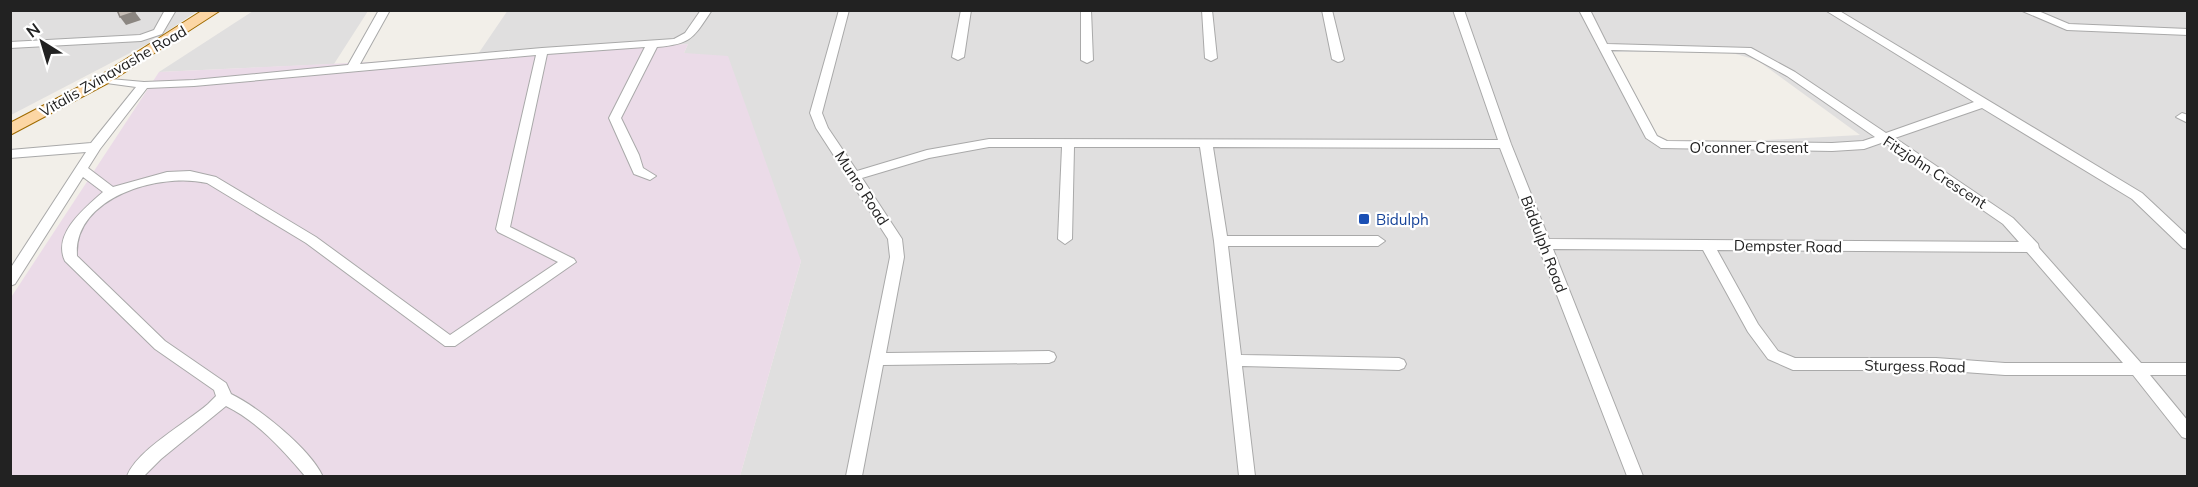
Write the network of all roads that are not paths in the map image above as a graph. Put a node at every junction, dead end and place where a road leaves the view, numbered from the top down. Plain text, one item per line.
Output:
1 (171, 10) edge
2 (214, 10) edge
3 (385, 10) edge
4 (707, 10) edge
5 (844, 10) edge
6 (966, 10) edge
7 (1086, 10) edge
8 (1207, 10) edge
9 (1326, 10) edge
10 (1458, 10) edge
11 (1584, 10) edge
12 (1830, 10) edge
13 (2025, 10) edge
14 (2187, 32) edge
15 (10, 45) edge
16 (651, 45) junction
17 (1605, 47) junction
18 (542, 51) junction
19 (958, 57) dead end
20 (1211, 58) dead end
21 (1087, 60) dead end
22 (1338, 60) dead end
23 (352, 69) junction
24 (103, 80) junction
25 (144, 85) junction
26 (1984, 103) junction
27 (10, 130) edge
28 (1885, 139) junction
29 (1068, 143) junction
30 (1206, 143) junction
31 (1505, 144) junction
32 (95, 147) junction
33 (10, 154) edge
34 (81, 169) junction
35 (650, 176) dead end
36 (855, 176) junction
37 (111, 192) junction
38 (1065, 239) dead end
39 (1378, 241) dead end
40 (1221, 242) junction
41 (1544, 244) junction
42 (1707, 244) junction
43 (2187, 245) edge
44 (2032, 247) junction
45 (10, 281) edge
46 (1049, 357) dead end
47 (876, 359) junction
48 (1236, 360) junction
49 (1399, 364) dead end
50 (2137, 369) junction
51 (2187, 369) edge
52 (224, 398) junction
53 (2187, 433) edge
54 (315, 475) edge
55 (135, 477) edge
56 (854, 477) edge
57 (1247, 477) edge
58 (1635, 477) edge

1 - 15 street
2 - 24 main road, Vitalis Zvinavashe Road
3 - 23 street
4 - 16 street
5 - 36 street, Munro Road
6 - 19 street
7 - 21 street
8 - 20 street
9 - 22 street
10 - 31 street, Biddulph Road
11 - 17 street, O'conner Cresent
12 - 26 street
13 - 14 street
16 - 18 street
16 - 35 street
17 - 28 street, Fitzjohn Crescent
17 - 28 street, O'conner Cresent
18 - 23 street
18 - 37 street
23 - 25 street
24 - 25 street
24 - 27 main road, Vitalis Zvinavashe Road
25 - 32 street
26 - 28 street, O'conner Cresent
26 - 43 street
28 - 44 street, Fitzjohn Crescent
29 - 30 street
29 - 36 street
29 - 38 street
30 - 31 street
30 - 40 street
31 - 41 street, Biddulph Road
32 - 33 street
32 - 34 street
34 - 37 street
34 - 45 street
36 - 47 street, Munro Road
37 - 52 street
39 - 40 street
40 - 48 street
41 - 42 street, Dempster Road
41 - 58 street, Biddulph Road
42 - 44 street, Dempster Road
42 - 50 street, Sturgess Road
44 - 50 street, Fitzjohn Crescent
46 - 47 street
47 - 56 street, Munro Road
48 - 49 street
48 - 57 street
50 - 51 street, Sturgess Road
50 - 53 street, Fitzjohn Crescent
52 - 54 street
52 - 55 street

